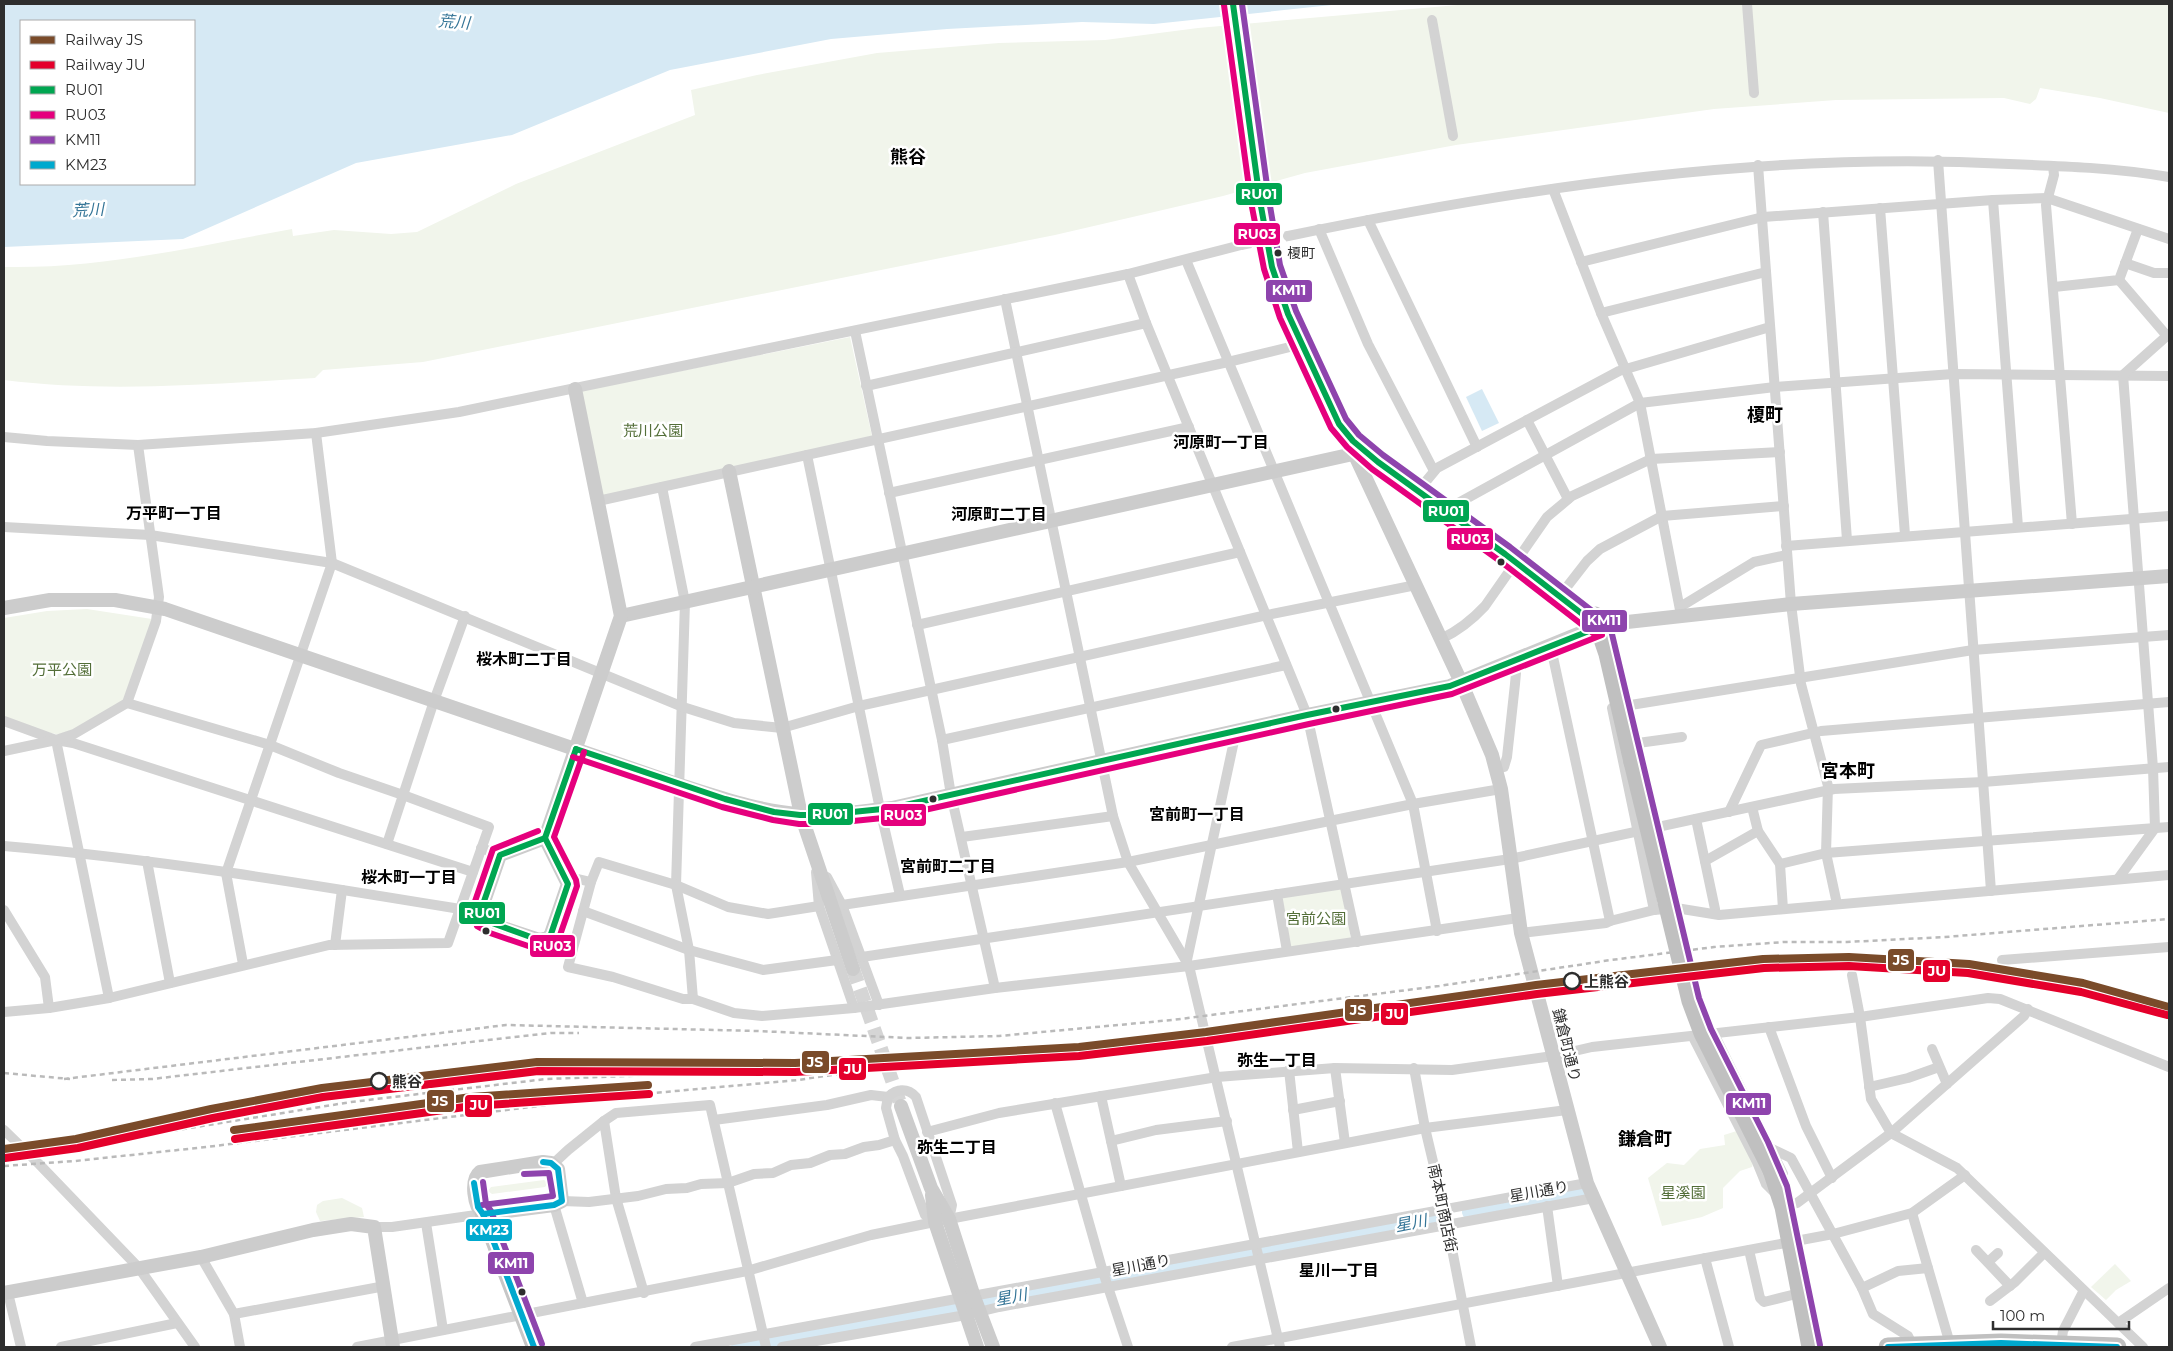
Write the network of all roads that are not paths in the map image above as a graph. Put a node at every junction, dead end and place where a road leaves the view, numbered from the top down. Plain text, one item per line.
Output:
1 (1233, 4) edge
2 (1244, 4) edge
3 (1747, 4) edge
4 (1432, 20) dead end
5 (1754, 93) dead end
6 (1453, 136) dead end
7 (1938, 160) junction
8 (1758, 165) junction
9 (2053, 166) junction
10 (2169, 177) edge
11 (1553, 189) junction
12 (2047, 198) junction
13 (1266, 200) junction
14 (1993, 200) junction
15 (1940, 204) junction
16 (1880, 208) junction
17 (1823, 212) junction
18 (1763, 217) junction
19 (1368, 220) junction
20 (1319, 229) junction
21 (2138, 229) junction
22 (1288, 236) tunnel mouth
23 (2169, 239) edge
24 (1241, 245) tunnel mouth
25 (1186, 260) junction
26 (1581, 262) junction
27 (2125, 264) junction
28 (1766, 272) junction
29 (1128, 274) junction
30 (2169, 274) edge
31 (2119, 280) junction
32 (2054, 287) junction
33 (1006, 299) junction
34 (1601, 313) junction
35 (1146, 323) junction
36 (1303, 325) junction
37 (1770, 327) junction
38 (855, 330) junction
39 (2168, 335) edge
40 (1302, 344) junction
41 (1017, 353) junction
42 (1228, 362) junction
43 (1624, 369) junction
44 (1168, 374) junction
45 (1954, 374) junction
46 (2007, 375) junction
47 (2060, 375) junction
48 (2123, 375) junction
49 (2169, 376) edge
50 (1893, 379) junction
51 (1837, 383) junction
52 (866, 386) junction
53 (1776, 387) junction
54 (575, 389) junction
55 (1640, 403) junction
56 (1028, 405) junction
57 (1527, 420) junction
58 (1189, 427) junction
59 (316, 433) junction
60 (4, 436) edge
61 (877, 438) junction
62 (138, 446) junction
63 (1358, 447) junction
64 (1477, 447) junction
65 (1780, 452) junction
66 (807, 454) junction
67 (1545, 455) junction
68 (1651, 459) junction
69 (1039, 461) junction
70 (729, 471) junction
71 (1390, 471) junction
72 (1274, 472) junction
73 (1425, 482) junction
74 (1212, 486) junction
75 (1372, 486) junction
76 (662, 487) junction
77 (889, 493) junction
78 (1568, 499) junction
79 (598, 501) junction
80 (1784, 506) junction
81 (1451, 509) junction
82 (1662, 516) junction
83 (2169, 516) edge
84 (2133, 519) junction
85 (1052, 522) junction
86 (2072, 524) junction
87 (4, 527) edge
88 (2018, 527) junction
89 (1965, 532) junction
90 (150, 535) junction
91 (1904, 535) junction
92 (1847, 540) junction
93 (1786, 550) junction
94 (1240, 552) junction
95 (902, 555) junction
96 (1518, 559) junction
97 (332, 563) junction
98 (831, 571) junction
99 (2169, 576) edge
100 (2138, 578) junction
101 (1416, 585) junction
102 (753, 588) junction
103 (1969, 591) junction
104 (1066, 592) junction
105 (1562, 593) junction
106 (685, 602) junction
107 (1328, 604) junction
108 (1791, 604) junction
109 (158, 607) junction
110 (4, 608) edge
111 (1681, 611) junction
112 (1267, 615) junction
113 (465, 616) junction
114 (621, 616) junction
115 (916, 624) junction
116 (1599, 627) junction
117 (2169, 635) edge
118 (2142, 637) junction
119 (1441, 639) junction
120 (1548, 646) junction
121 (1973, 650) junction
122 (301, 656) junction
123 (1080, 658) junction
124 (1512, 662) junction
125 (1286, 665) junction
126 (602, 674) junction
127 (1801, 678) junction
128 (1461, 682) junction
129 (931, 690) junction
130 (434, 701) junction
131 (1370, 702) junction
132 (2169, 702) edge
133 (127, 703) junction
134 (2147, 703) junction
135 (683, 706) junction
136 (859, 706) junction
137 (1624, 706) junction
138 (1091, 708) junction
139 (1307, 715) junction
140 (1978, 717) junction
141 (4, 721) edge
142 (782, 728) junction
143 (1232, 732) junction
144 (1814, 732) junction
145 (1682, 737) dead end
146 (56, 740) junction
147 (942, 740) junction
148 (1638, 744) junction
149 (270, 745) junction
150 (576, 749) junction
151 (4, 751) edge
152 (1102, 762) junction
153 (2169, 767) edge
154 (2153, 768) junction
155 (1496, 769) junction
156 (1983, 782) junction
157 (680, 785) junction
158 (1501, 789) junction
159 (1829, 790) junction
160 (403, 795) junction
161 (951, 795) junction
162 (251, 801) junction
163 (1413, 804) junction
164 (1752, 806) junction
165 (880, 809) junction
166 (1729, 812) junction
167 (801, 815) junction
168 (1113, 816) junction
169 (1696, 819) junction
170 (1330, 822) junction
171 (2169, 827) edge
172 (1658, 828) junction
173 (2155, 828) junction
174 (1758, 831) junction
175 (1638, 832) junction
176 (962, 837) junction
177 (545, 838) junction
178 (1988, 841) junction
179 (1594, 842) junction
180 (387, 844) junction
181 (4, 846) edge
182 (1211, 846) junction
183 (481, 848) junction
184 (80, 852) junction
185 (1826, 853) junction
186 (814, 854) junction
187 (500, 855) junction
188 (1510, 860) junction
189 (1705, 861) junction
190 (147, 862) junction
191 (1128, 862) junction
192 (1780, 864) junction
193 (473, 872) junction
194 (226, 873) junction
195 (1426, 873) junction
196 (2169, 875) edge
197 (2118, 878) junction
198 (591, 882) junction
199 (568, 884) junction
200 (973, 884) junction
201 (1344, 884) junction
202 (676, 885) junction
203 (342, 890) junction
204 (1991, 891) junction
205 (1277, 894) junction
206 (900, 895) junction
207 (1837, 904) junction
208 (842, 905) junction
209 (819, 906) junction
210 (1198, 906) junction
211 (1676, 908) junction
212 (460, 909) junction
213 (1783, 909) junction
214 (4, 910) edge
215 (1654, 910) junction
216 (583, 911) junction
217 (1156, 913) junction
218 (1715, 914) junction
219 (1518, 918) junction
220 (1610, 920) junction
221 (1437, 931) junction
222 (1521, 933) junction
223 (985, 938) junction
224 (1357, 942) junction
225 (335, 945) junction
226 (2169, 947) edge
227 (689, 950) junction
228 (1286, 951) junction
229 (862, 957) junction
230 (837, 960) junction
231 (2002, 960) dead end
232 (1188, 963) junction
233 (243, 964) junction
234 (853, 969) tunnel mouth
235 (1852, 975) dead end
236 (170, 983) junction
237 (995, 988) junction
238 (109, 998) junction
239 (693, 999) junction
240 (879, 1005) junction
241 (49, 1008) junction
242 (854, 1008) junction
243 (2028, 1009) junction
244 (4, 1012) edge
245 (1860, 1017) junction
246 (1769, 1026) junction
247 (1714, 1034) junction
248 (1694, 1037) junction
249 (1932, 1048) dead end
250 (1553, 1056) junction
251 (2169, 1066) edge
252 (1939, 1067) junction
253 (1335, 1068) junction
254 (1414, 1068) junction
255 (1289, 1070) junction
256 (1217, 1077) junction
257 (1947, 1084) junction
258 (1869, 1086) junction
259 (1101, 1096) junction
260 (888, 1097) junction
261 (1340, 1101) junction
262 (1054, 1103) junction
263 (901, 1106) tunnel mouth
264 (1293, 1110) junction
265 (1567, 1110) junction
266 (714, 1120) junction
267 (604, 1121) junction
268 (1227, 1121) junction
269 (1425, 1128) junction
270 (4, 1130) edge
271 (927, 1132) junction
272 (1891, 1133) junction
273 (895, 1140) junction
274 (1111, 1140) junction
275 (1345, 1143) junction
276 (1772, 1148) junction
277 (1298, 1152) junction
278 (554, 1164) junction
279 (1235, 1164) junction
280 (1964, 1175) junction
281 (1832, 1178) junction
282 (728, 1183) junction
283 (1587, 1183) junction
284 (1121, 1186) junction
285 (1811, 1193) junction
286 (1081, 1194) junction
287 (616, 1198) junction
288 (1594, 1198) junction
289 (558, 1203) junction
290 (1783, 1203) junction
291 (1547, 1206) junction
292 (1444, 1208) junction
293 (1912, 1213) junction
294 (483, 1214) junction
295 (942, 1220) junction
296 (426, 1223) junction
297 (1447, 1223) junction
298 (374, 1227) junction
299 (1833, 1234) junction
300 (1790, 1243) junction
301 (1256, 1244) junction
302 (1749, 1250) junction
303 (1976, 1250) dead end
304 (1998, 1253) dead end
305 (2044, 1253) junction
306 (201, 1257) junction
307 (1705, 1258) junction
308 (1259, 1259) junction
309 (1988, 1262) junction
310 (139, 1268) junction
311 (1928, 1268) junction
312 (747, 1271) junction
313 (1103, 1272) junction
314 (1626, 1273) junction
315 (385, 1286) junction
316 (1108, 1286) junction
317 (1558, 1286) junction
318 (2010, 1286) junction
319 (1862, 1288) junction
320 (2169, 1288) edge
321 (2083, 1292) junction
322 (6, 1293) edge
323 (644, 1293) junction
324 (1800, 1293) junction
325 (967, 1298) junction
326 (1990, 1301) dead end
327 (1463, 1303) junction
328 (582, 1304) junction
329 (972, 1313) junction
330 (234, 1314) junction
331 (522, 1315) junction
332 (177, 1323) junction
333 (2118, 1323) junction
334 (443, 1330) junction
335 (763, 1334) junction
336 (1279, 1343) edge
337 (393, 1344) edge
338 (1950, 1344) junction
339 (2061, 1344) junction
340 (2001, 1345) edge
341 (1913, 1346) edge
342 (21, 1347) edge
343 (61, 1347) edge
344 (195, 1347) edge
345 (240, 1347) edge
346 (357, 1347) edge
347 (534, 1347) edge
348 (695, 1347) edge
349 (766, 1347) edge
350 (782, 1347) edge
351 (977, 1347) edge
352 (993, 1347) edge
353 (1128, 1347) edge
354 (1232, 1347) edge
355 (1471, 1347) edge
356 (1660, 1347) edge
357 (1729, 1347) edge
358 (1811, 1347) edge
359 (1888, 1347) edge
360 (2117, 1347) edge
361 (2143, 1347) edge

1 - 13 highway
2 - 13 highway
3 - 5 street
4 - 6 street
7 - 8 street
7 - 9 street
7 - 15 street
8 - 11 street
8 - 18 street
9 - 10 street
9 - 12 street
11 - 19 street
11 - 26 street
12 - 14 street
12 - 21 street
12 - 32 street
13 - 36 highway
13 - 40 highway
14 - 15 street
14 - 46 street
15 - 16 street
15 - 45 street
16 - 17 street
16 - 50 street
17 - 18 street
17 - 51 street
18 - 26 street
18 - 28 street
19 - 20 street
19 - 64 street
20 - 22 street
20 - 73 street
21 - 23 street
21 - 27 street
24 - 25 street
25 - 29 street
25 - 42 street
26 - 34 street
27 - 30 street
27 - 31 street
28 - 34 street
28 - 37 street
29 - 33 street
29 - 35 street
31 - 32 street
31 - 39 street
32 - 47 street
33 - 38 street
33 - 41 street
34 - 43 street
35 - 41 street
35 - 44 street
36 - 63 highway
36 - 63 highway
37 - 43 street
37 - 53 street
38 - 52 street
38 - 54 street
39 - 48 street
40 - 42 street
40 - 63 highway
41 - 52 street
41 - 56 street
42 - 44 street
42 - 72 street
43 - 55 street
43 - 57 street
44 - 56 street
44 - 58 street
45 - 46 street
45 - 50 street
45 - 89 street
46 - 47 street
46 - 88 street
47 - 48 street
47 - 86 street
48 - 49 street
48 - 84 street
50 - 51 street
50 - 91 street
51 - 53 street
51 - 92 street
52 - 61 street
53 - 55 street
53 - 65 street
54 - 59 street
54 - 79 street
55 - 67 street
55 - 68 street
56 - 61 street
56 - 69 street
57 - 64 street
57 - 67 street
58 - 69 street
58 - 74 street
59 - 62 street
59 - 97 street
60 - 62 street
61 - 66 street
61 - 77 street
62 - 90 street
63 - 71 highway
63 - 72 street
63 - 73 highway
63 - 75 street, 鎌倉町通り
64 - 73 street
65 - 68 street
65 - 80 street
66 - 70 street
66 - 98 street
67 - 78 street
67 - 81 street
68 - 78 street
68 - 82 street
69 - 77 street
69 - 85 street
70 - 76 street
70 - 102 street
71 - 73 highway
71 - 75 street
72 - 74 street
72 - 107 street
73 - 81 highway
74 - 85 street
74 - 94 street
75 - 101 street, 鎌倉町通り
76 - 79 street
76 - 106 street
77 - 95 street
78 - 96 street
79 - 114 street
80 - 82 street
80 - 93 street
81 - 96 highway
82 - 105 street
82 - 111 street
83 - 84 street
84 - 86 street
84 - 100 street
85 - 95 street
85 - 104 street
86 - 88 street
87 - 90 street
88 - 89 street
89 - 91 street
89 - 103 street
90 - 97 street
90 - 109 street
91 - 92 street
92 - 93 street
93 - 108 street
93 - 111 street
94 - 104 street
94 - 112 street
95 - 98 street
95 - 115 street
96 - 105 highway
96 - 119 street
97 - 113 street
97 - 122 street
98 - 102 street
98 - 136 street
99 - 100 street
100 - 103 street
100 - 118 street
101 - 107 street
101 - 119 street, 鎌倉町通り
102 - 106 street
102 - 142 street
103 - 108 street
103 - 121 street
104 - 115 street
104 - 123 street
105 - 116 highway
106 - 114 street
106 - 135 street
107 - 112 street
107 - 131 street
108 - 111 street
108 - 127 street
109 - 110 street
109 - 122 street
109 - 133 street
111 - 116 street
112 - 123 street
112 - 125 street
113 - 126 street
113 - 130 street
114 - 126 street
115 - 129 street
116 - 120 street
116 - 137 highway
117 - 118 street
118 - 121 street
118 - 134 street
119 - 128 street, 鎌倉町通り
120 - 124 street
120 - 179 street
121 - 127 street
121 - 140 street
122 - 130 street
122 - 149 street
123 - 129 street
123 - 138 street
124 - 128 street
124 - 155 street
125 - 138 street
125 - 139 street
126 - 135 street
126 - 150 street
127 - 137 street
127 - 144 street
128 - 131 street
128 - 155 street, 鎌倉町通り
129 - 136 street
129 - 147 street
130 - 150 street
130 - 160 street
131 - 139 street
131 - 163 street
132 - 134 street
133 - 146 street
133 - 149 street
134 - 140 street
134 - 154 street
135 - 142 street
135 - 157 street
136 - 142 street
136 - 165 street
137 - 148 street
137 - 175 street
137 - 290 highway, bridge
138 - 147 street
138 - 152 street
139 - 143 street
139 - 170 street
140 - 144 street
140 - 156 street
141 - 146 street
142 - 167 street
143 - 152 street
143 - 182 street
144 - 159 street
144 - 166 street
145 - 148 street
146 - 151 street
146 - 162 street
146 - 184 street
147 - 161 street
148 - 172 street
149 - 160 street
149 - 162 street
150 - 157 street
150 - 177 street
152 - 161 street
152 - 168 street
153 - 154 street
154 - 156 street
154 - 173 street
155 - 158 street, 鎌倉町通り
156 - 159 street
156 - 178 street
157 - 167 street
157 - 202 street
158 - 163 street
158 - 188 street, 鎌倉町通り
159 - 164 street
159 - 185 street
160 - 180 street
160 - 183 street
161 - 165 street
161 - 176 street
162 - 180 street
162 - 194 street
163 - 170 street
163 - 195 street
164 - 166 street
164 - 174 street
165 - 167 street
165 - 206 street
166 - 169 street
167 - 186 street
168 - 176 street
168 - 191 street
169 - 172 street
169 - 189 street
170 - 182 street
170 - 201 street
171 - 173 street
172 - 175 street
172 - 211 street
173 - 178 street
173 - 197 street
174 - 189 street
174 - 192 street
175 - 179 street
175 - 215 street
176 - 200 street
177 - 187 street
177 - 199 street
178 - 185 street
178 - 204 street
179 - 188 street
179 - 220 street
180 - 193 street
181 - 184 street
182 - 191 street
182 - 210 street
183 - 187 street
183 - 193 street
184 - 190 street
184 - 238 street
185 - 192 street
185 - 207 street
186 - 208 street
186 - 209 street
186 - 234 street
187 - 199 street
188 - 195 street
188 - 219 street, 鎌倉町通り
189 - 218 street
190 - 194 street
190 - 236 street
191 - 200 street
191 - 217 street
192 - 213 street
193 - 212 street
194 - 203 street
194 - 233 street
195 - 201 street
195 - 221 street
196 - 197 street
197 - 204 street
198 - 199 street
198 - 202 street
198 - 216 street
200 - 206 street
200 - 223 street
201 - 205 street
201 - 224 street
202 - 209 street
202 - 227 street
203 - 212 street
203 - 225 street
204 - 207 street
205 - 210 street
205 - 228 street
206 - 208 street
207 - 213 street
208 - 229 street
209 - 230 street
210 - 217 street
210 - 232 street
211 - 215 street
211 - 218 street
212 - 225 street
213 - 218 street
214 - 241 street
215 - 220 street
216 - 227 street
216 - 239 street
217 - 223 street
217 - 232 street
219 - 221 street
219 - 222 street, 鎌倉町通り
220 - 222 street
221 - 224 street
222 - 250 street, 鎌倉町通り
223 - 229 street
223 - 237 street
224 - 228 street
225 - 233 street
226 - 231 street
227 - 230 street
227 - 239 street
228 - 232 street
229 - 240 street
230 - 242 street
232 - 237 street
232 - 256 street
233 - 236 street
235 - 245 street
236 - 238 street
237 - 240 street
238 - 241 street
239 - 242 street
240 - 242 street
241 - 244 street
243 - 245 street
243 - 251 street
243 - 257 street
245 - 246 street
245 - 258 street
246 - 247 street
246 - 281 street
247 - 248 street
247 - 276 street
248 - 250 street
248 - 290 street
249 - 252 street
250 - 254 street
250 - 265 street, 鎌倉町通り
252 - 257 street
252 - 258 street
253 - 254 street
253 - 255 street
253 - 261 street
254 - 269 street, 南本町商店街
255 - 256 street
255 - 264 street
256 - 259 street
256 - 268 street
257 - 272 street
258 - 272 street
259 - 262 street
259 - 274 street
260 - 266 street
260 - 271 street
260 - 273 street
261 - 264 street
261 - 275 street
262 - 271 street
262 - 286 street
263 - 295 street
264 - 277 street
265 - 269 street
265 - 283 street, 鎌倉町通り
266 - 267 street
266 - 282 street
267 - 278 street
267 - 287 street
268 - 274 street
268 - 279 street
269 - 275 street
269 - 292 street, 南本町商店街
270 - 310 street
271 - 295 street
272 - 280 street
272 - 281 street
273 - 282 street
273 - 295 street
274 - 284 street
275 - 277 street
276 - 285 street
276 - 290 street
277 - 279 street
278 - 289 street
278 - 294 street
279 - 284 street
279 - 301 street
280 - 293 street
280 - 305 street
281 - 285 street
282 - 287 street
282 - 312 street
283 - 288 street, 鎌倉町通り
283 - 292 street, 星川通り
284 - 286 street
285 - 290 street
285 - 299 street
286 - 295 street
286 - 313 street
287 - 289 street
287 - 323 street
288 - 291 street, 星川通り
288 - 314 street, 鎌倉町通り
289 - 294 street
289 - 328 street
290 - 300 highway
291 - 297 street, 星川通り
291 - 317 street
292 - 297 street, 南本町商店街
292 - 301 street, 星川通り
293 - 299 street
293 - 311 street
294 - 296 street
294 - 331 main road
295 - 312 street
295 - 325 street
296 - 298 street
296 - 334 street
297 - 308 street, 星川通り
297 - 327 street, 南本町商店街
298 - 306 street
298 - 315 street
299 - 300 street
299 - 319 street
300 - 302 street
300 - 324 highway
301 - 308 street
301 - 313 street, 星川通り
302 - 307 street
302 - 324 street
303 - 309 street
304 - 309 street
305 - 318 street
305 - 321 street
306 - 310 street
306 - 330 street
307 - 314 street
307 - 357 street
308 - 316 street, 星川通り
308 - 336 street
309 - 318 street
310 - 322 street
310 - 332 street
311 - 319 street
311 - 338 street
312 - 323 street
312 - 335 street
313 - 316 street
313 - 325 street, 星川通り
314 - 317 street
314 - 356 street, 鎌倉町通り
315 - 330 street
315 - 337 street
316 - 329 street, 星川通り
316 - 353 street
317 - 327 street
318 - 326 street
319 - 341 street
320 - 333 street
321 - 333 street
321 - 339 street
322 - 342 street
323 - 328 street
324 - 358 highway
325 - 329 street
325 - 335 street, 星川通り
327 - 336 street
327 - 355 street, 南本町商店街
328 - 331 street
329 - 350 street, 星川通り
329 - 351 street
329 - 352 street
330 - 345 street
331 - 334 street
331 - 347 main road
332 - 343 street
332 - 344 street
333 - 361 street
334 - 337 street
335 - 348 street, 星川通り
335 - 349 street
336 - 354 street
337 - 346 street
338 - 340 highway
338 - 341 highway
339 - 340 highway
339 - 360 highway
341 - 359 highway

